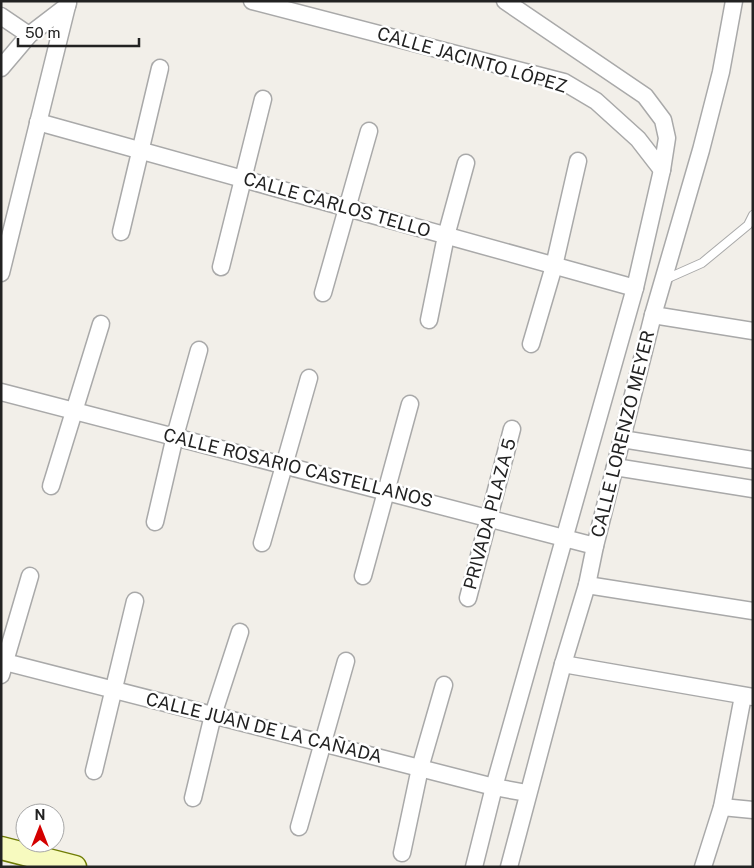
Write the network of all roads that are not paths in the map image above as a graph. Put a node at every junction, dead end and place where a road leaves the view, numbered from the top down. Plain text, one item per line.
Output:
1 (252, 1) edge
2 (505, 1) edge
3 (734, 1) edge
4 (68, 4) edge
5 (1, 16) edge
6 (28, 35) junction
7 (1, 68) edge
8 (160, 68) dead end
9 (263, 98) dead end
10 (38, 122) junction
11 (369, 131) dead end
12 (140, 150) junction
13 (578, 161) dead end
14 (466, 163) dead end
15 (662, 170) junction
16 (244, 179) junction
17 (346, 208) junction
18 (753, 215) edge
19 (121, 232) dead end
20 (446, 236) junction
21 (554, 266) junction
22 (221, 267) dead end
23 (1, 273) edge
24 (663, 280) junction
25 (635, 288) junction
26 (323, 293) dead end
27 (653, 315) junction
28 (429, 320) dead end
29 (101, 324) dead end
30 (753, 331) edge
31 (531, 344) dead end
32 (199, 350) dead end
33 (309, 378) dead end
34 (1, 392) edge
35 (410, 404) dead end
36 (74, 410) junction
37 (512, 429) dead end
38 (174, 436) junction
39 (622, 439) junction
40 (753, 460) edge
41 (283, 464) junction
42 (615, 467) junction
43 (50, 486) dead end
44 (753, 488) edge
45 (386, 491) junction
46 (490, 518) junction
47 (155, 522) dead end
48 (565, 537) junction
49 (262, 543) dead end
50 (595, 546) junction
51 (30, 576) dead end
52 (363, 576) dead end
53 (587, 585) junction
54 (468, 598) dead end
55 (135, 601) dead end
56 (753, 611) edge
57 (240, 632) dead end
58 (346, 661) dead end
59 (563, 664) junction
60 (2, 666) edge
61 (444, 685) dead end
62 (113, 690) junction
63 (748, 696) edge
64 (212, 715) junction
65 (323, 744) junction
66 (420, 768) junction
67 (94, 771) dead end
68 (494, 787) junction
69 (527, 793) junction
70 (193, 798) dead end
71 (722, 807) junction
72 (753, 810) edge
73 (298, 827) dead end
74 (1, 848) edge
75 (402, 853) dead end
76 (75, 867) edge
77 (474, 867) edge
78 (509, 867) edge
79 (703, 867) edge

1 - 15 street, CALLE JACINTO LÓPEZ
2 - 15 street
3 - 24 street, CALLE LORENZO MEYER
4 - 6 street
4 - 10 street
5 - 6 street
6 - 7 street
8 - 12 street
9 - 16 street
10 - 12 street, CALLE CARLOS TELLO
10 - 23 street
11 - 17 street
12 - 16 street, CALLE CARLOS TELLO
12 - 19 street
13 - 21 street
14 - 20 street
15 - 25 street
16 - 17 street, CALLE CARLOS TELLO
16 - 22 street
17 - 20 street, CALLE CARLOS TELLO
17 - 26 street
18 - 24 lane
20 - 21 street, CALLE CARLOS TELLO
20 - 28 street
21 - 25 street, CALLE CARLOS TELLO
21 - 31 street
24 - 27 street, CALLE LORENZO MEYER
25 - 48 street
27 - 30 street
27 - 39 street, CALLE LORENZO MEYER
29 - 36 street
32 - 38 street
33 - 41 street
34 - 36 street, CALLE ROSARIO CASTELLANOS
35 - 45 street
36 - 38 street, CALLE ROSARIO CASTELLANOS
36 - 43 street
37 - 46 street, PRIVADA PLAZA 5
38 - 41 street, CALLE ROSARIO CASTELLANOS
38 - 47 street
39 - 40 street
39 - 42 street, CALLE LORENZO MEYER
41 - 45 street, CALLE ROSARIO CASTELLANOS
41 - 49 street
42 - 44 street
42 - 50 street, CALLE LORENZO MEYER
45 - 46 street, CALLE ROSARIO CASTELLANOS
45 - 52 street
46 - 48 street, CALLE ROSARIO CASTELLANOS
46 - 54 street, PRIVADA PLAZA 5
48 - 50 street, CALLE ROSARIO CASTELLANOS
48 - 68 street
50 - 53 street, CALLE LORENZO MEYER
51 - 60 street
53 - 56 street
53 - 59 street, CALLE LORENZO MEYER
55 - 62 street
57 - 64 street
58 - 65 street
59 - 63 street
59 - 69 street, CALLE LORENZO MEYER
60 - 62 street, CALLE JUAN DE LA CAÑADA
61 - 66 street
62 - 64 street, CALLE JUAN DE LA CAÑADA
62 - 67 street
63 - 71 street
64 - 65 street, CALLE JUAN DE LA CAÑADA
64 - 70 street
65 - 66 street, CALLE JUAN DE LA CAÑADA
65 - 73 street
66 - 68 street, CALLE JUAN DE LA CAÑADA
66 - 75 street
68 - 69 street, CALLE JUAN DE LA CAÑADA
68 - 77 street
69 - 78 street, CALLE LORENZO MEYER
71 - 72 street
71 - 79 street
74 - 76 main road

